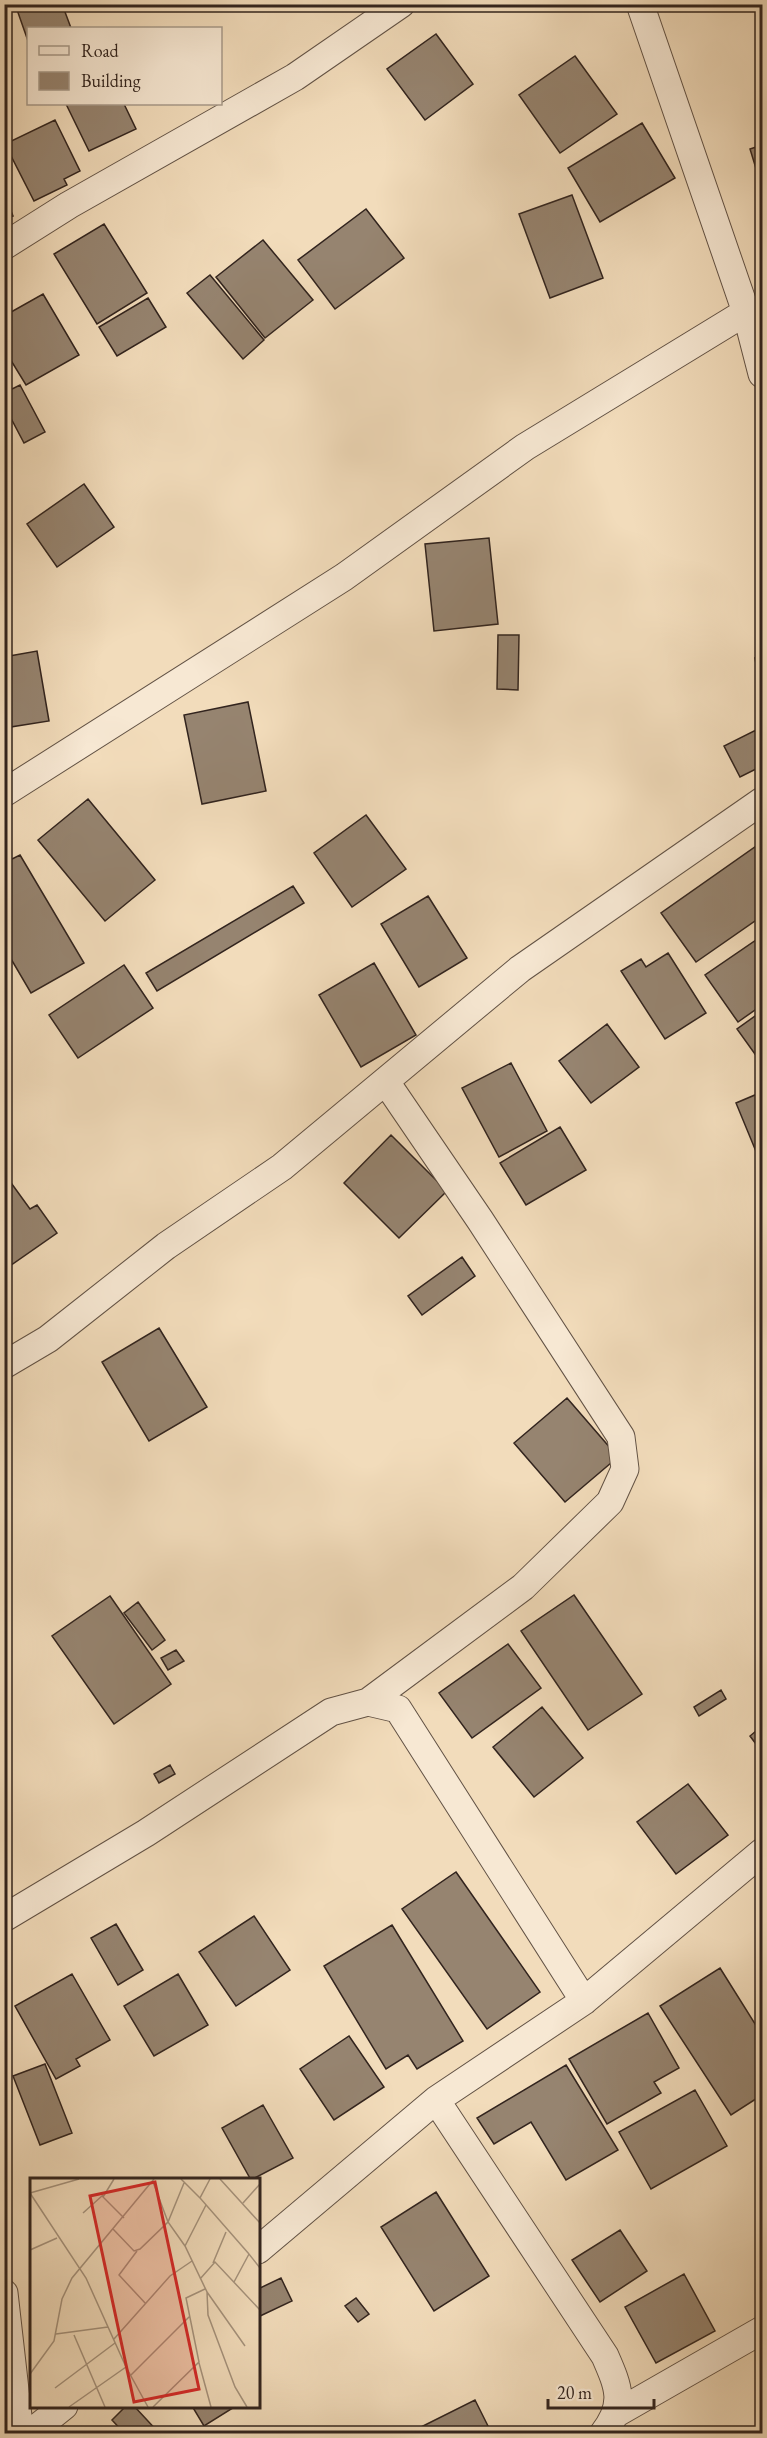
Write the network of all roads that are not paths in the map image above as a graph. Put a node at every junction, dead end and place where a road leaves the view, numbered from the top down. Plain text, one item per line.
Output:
1 (401, 4) edge
2 (640, 4) edge
3 (4, 246) edge
4 (746, 312) junction
5 (762, 374) edge
6 (4, 793) edge
7 (762, 801) edge
8 (386, 1082) junction
9 (4, 1365) edge
10 (368, 1702) junction
11 (762, 1852) edge
12 (4, 1918) edge
13 (584, 2001) junction
14 (436, 2100) junction
15 (260, 2248) edge
16 (4, 2293) edge
17 (762, 2330) edge
18 (61, 2408) edge
19 (610, 2423) edge
20 (20, 2433) edge
21 (29, 2433) edge

1 - 3 street
2 - 4 street
4 - 5 street
4 - 6 street
7 - 8 street
8 - 9 street
8 - 10 street
10 - 12 street
10 - 13 street
11 - 13 street
13 - 14 street
14 - 15 street
14 - 19 street
16 - 20 street
17 - 19 street
18 - 21 street

